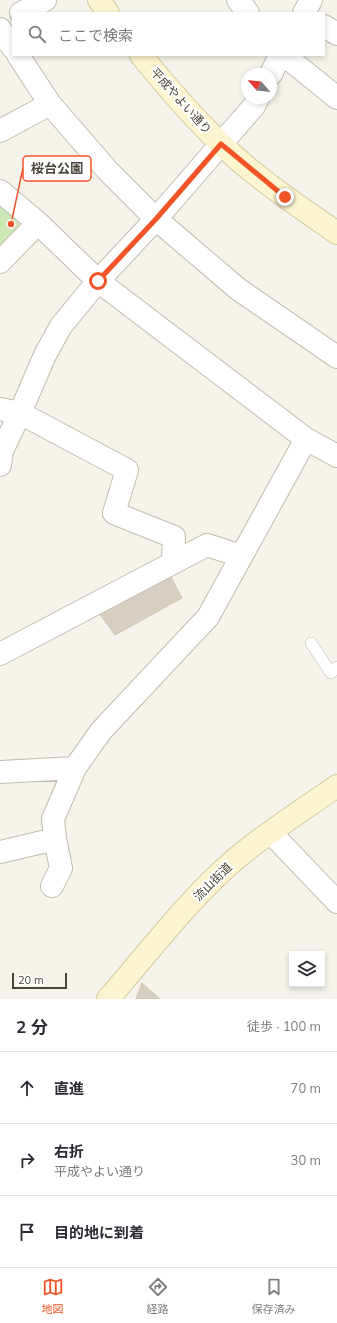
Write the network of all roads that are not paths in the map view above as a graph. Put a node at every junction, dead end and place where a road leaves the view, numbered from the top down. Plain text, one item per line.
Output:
1 (45, 0) edge
2 (99, 0) edge
3 (238, 0) edge
4 (311, 0) edge
5 (23, 12) edge
6 (107, 12) edge
7 (247, 12) edge
8 (305, 12) edge
9 (12, 18) edge
10 (0, 24) edge
11 (325, 27) edge
12 (0, 29) edge
13 (337, 34) edge
14 (12, 47) edge
15 (19, 56) edge
16 (142, 56) edge
17 (279, 56) edge
18 (285, 56) edge
19 (273, 68) edge
20 (337, 98) edge
21 (50, 104) junction
22 (255, 104) edge
23 (0, 130) edge
24 (221, 144) junction
25 (0, 191) edge
26 (156, 219) junction
27 (38, 223) junction
28 (337, 233) edge
29 (0, 262) edge
30 (98, 281) junction
31 (337, 357) edge
32 (10, 411) edge
33 (306, 438) junction
34 (337, 456) edge
35 (0, 465) edge
36 (241, 556) junction
37 (173, 563) junction
38 (311, 644) dead end
39 (0, 654) edge
40 (337, 667) edge
41 (75, 768) junction
42 (0, 772) edge
43 (337, 786) edge
44 (271, 833) junction
45 (55, 839) junction
46 (0, 852) edge
47 (52, 886) dead end
48 (337, 902) edge
49 (108, 999) edge

1 - 5 street
2 - 6 street
3 - 7 street
4 - 8 street
9 - 10 street
11 - 13 street
12 - 14 street
15 - 21 street
16 - 24 street, 平成やよい通り
17 - 19 street
18 - 20 street
21 - 23 street
21 - 26 street
22 - 24 street
24 - 26 street
24 - 28 street, 平成やよい通り
25 - 27 street
26 - 30 street
26 - 31 street
27 - 29 street
27 - 30 street
30 - 32 street
30 - 33 street
32 - 35 street
32 - 37 street
33 - 34 street
33 - 36 street
36 - 37 street
36 - 41 street
37 - 39 street
38 - 40 lane
41 - 42 street
41 - 45 street
43 - 44 street, 流山街道
44 - 48 street
44 - 49 street, 流山街道
45 - 46 street
45 - 47 street

